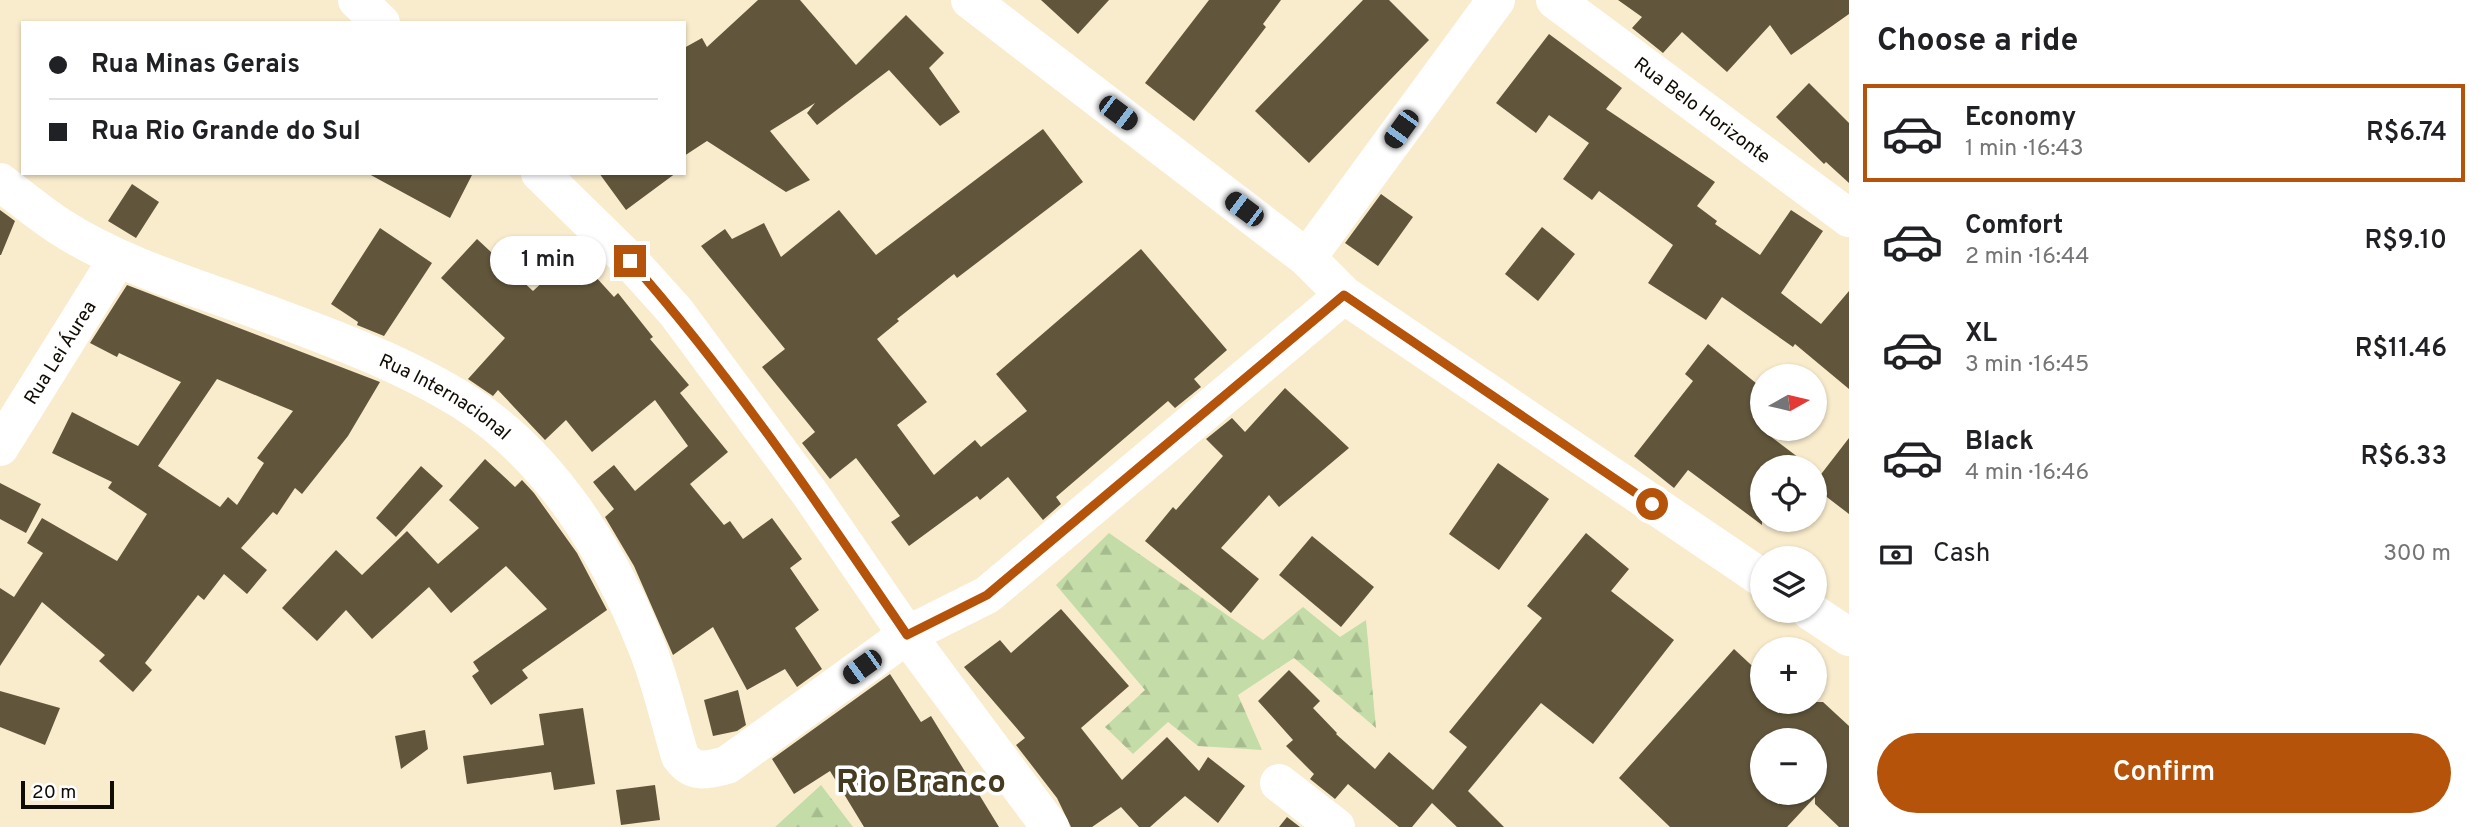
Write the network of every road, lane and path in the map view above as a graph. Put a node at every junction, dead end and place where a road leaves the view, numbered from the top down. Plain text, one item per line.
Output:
1 (357, 0) edge
2 (970, 0) edge
3 (1496, 0) edge
4 (1555, 0) edge
5 (379, 21) edge
6 (542, 175) edge
7 (0, 182) edge
8 (1849, 218) edge
9 (118, 258) junction
10 (1307, 258) junction
11 (1344, 295) junction
12 (0, 447) edge
13 (1750, 570) edge
14 (1827, 622) edge
15 (907, 635) junction
16 (1849, 637) edge
17 (1279, 783) dead end
18 (1051, 827) edge
19 (1336, 827) edge

1 - 5 street
2 - 10 street
3 - 10 street
4 - 8 street, Rua Belo Horizonte
6 - 15 street
7 - 9 street, Rua Internacional
9 - 12 street, Rua Lei Áurea
9 - 15 street, Rua Internacional
10 - 11 street
11 - 13 street
11 - 15 street
14 - 16 street
15 - 18 street
17 - 19 street

